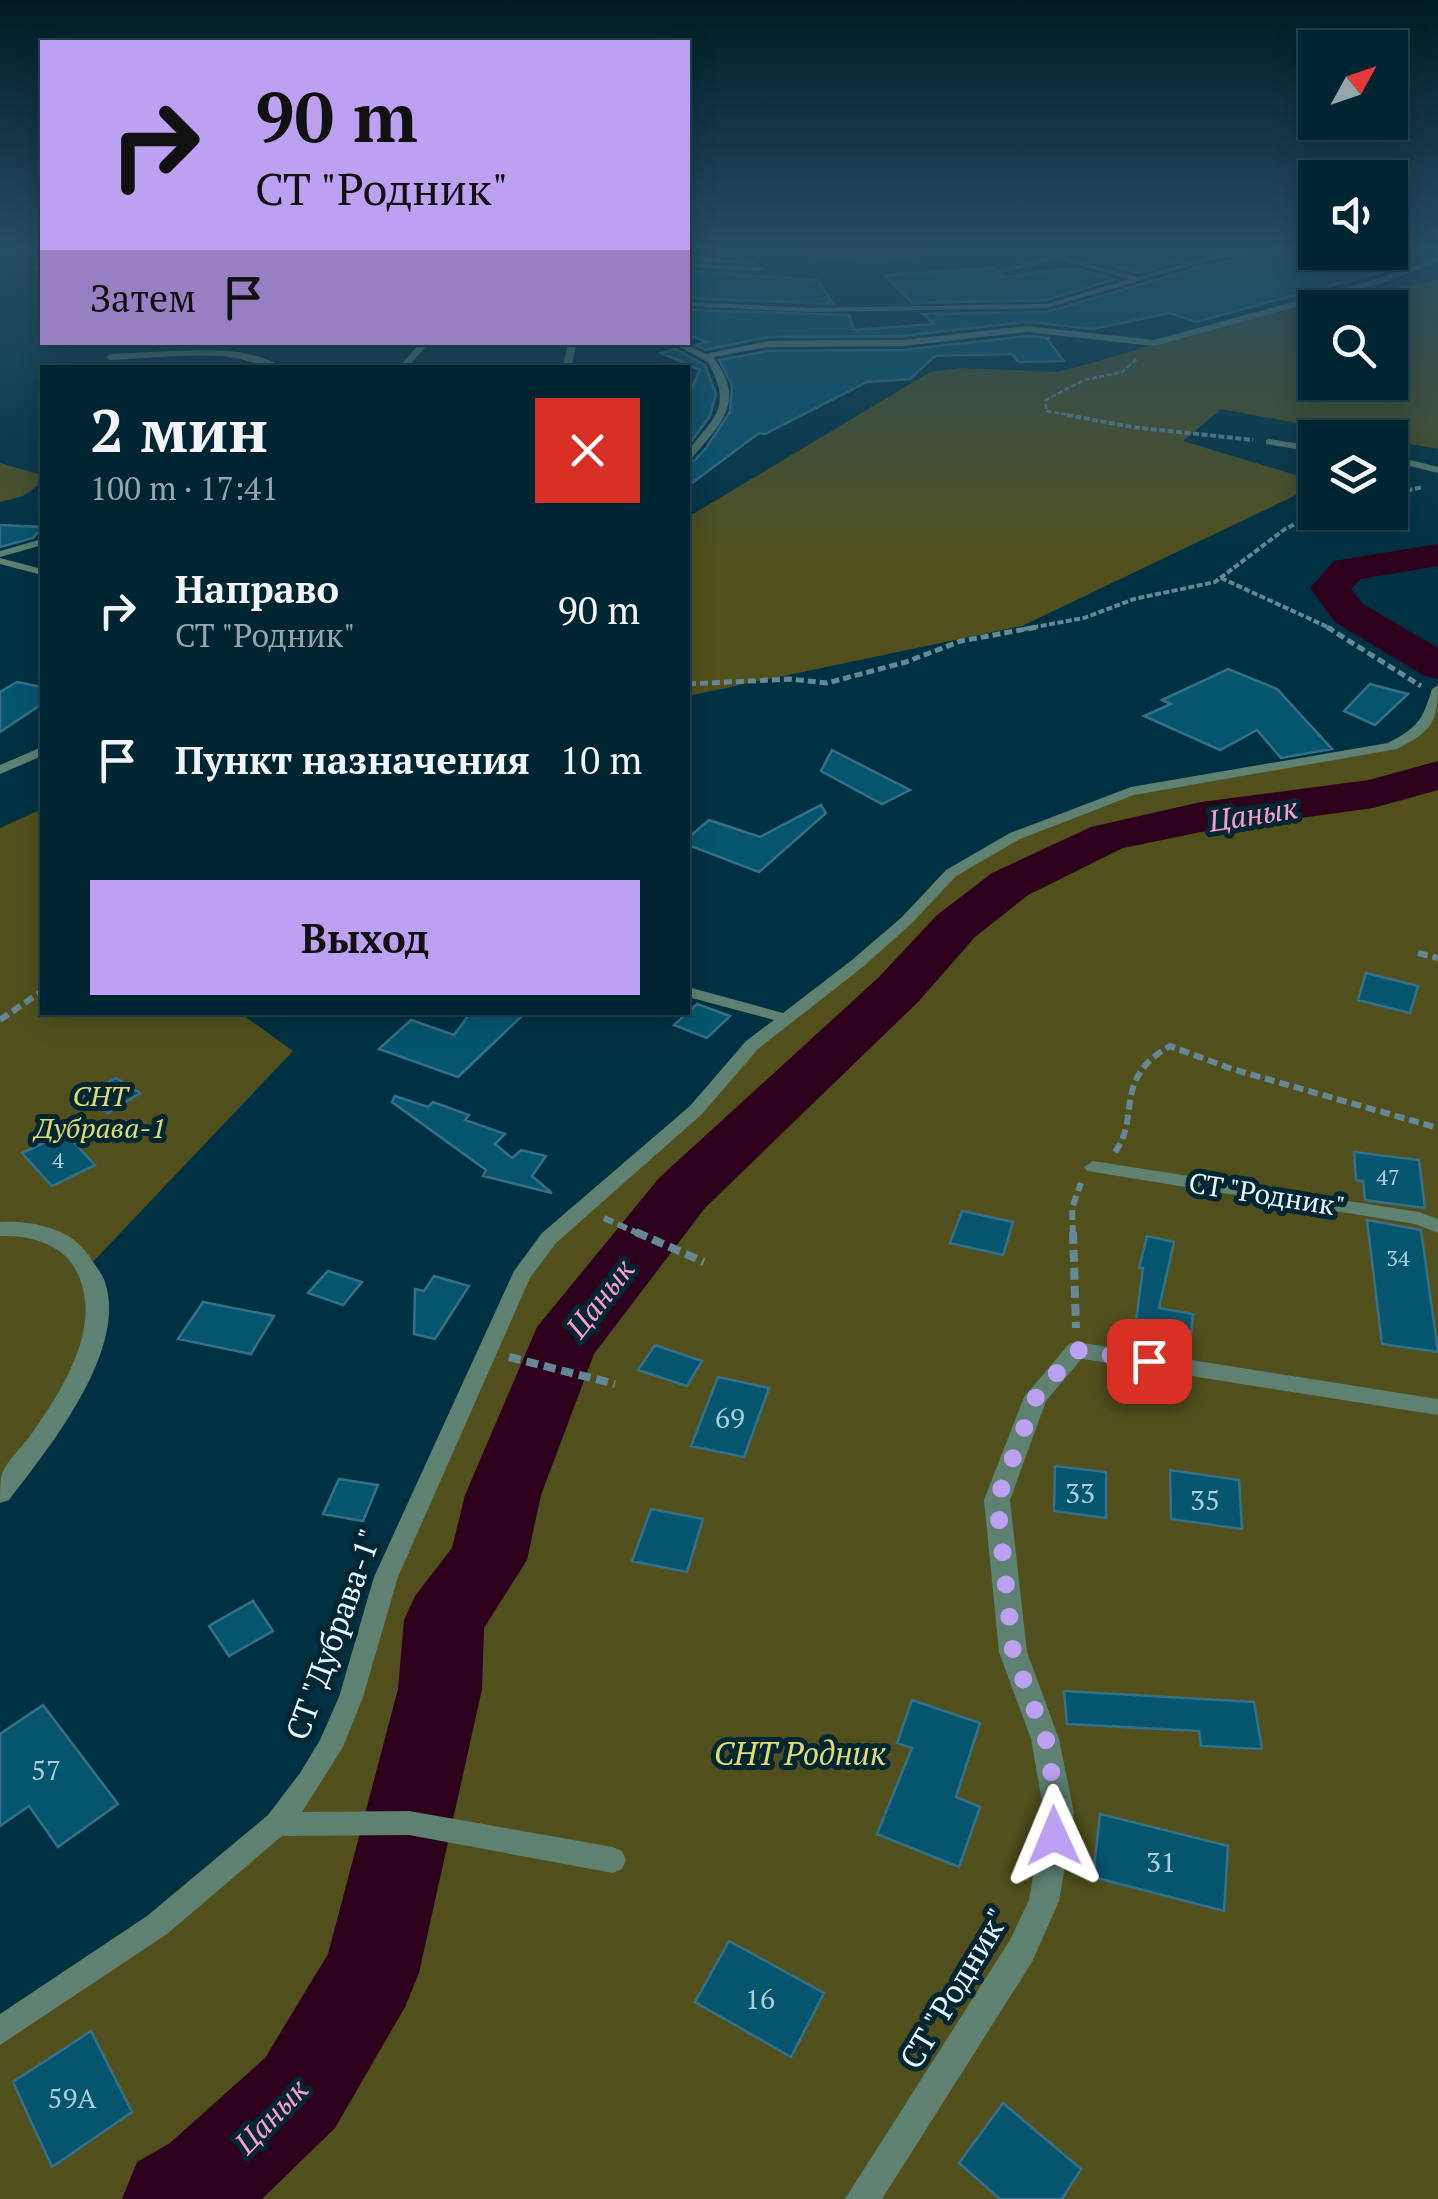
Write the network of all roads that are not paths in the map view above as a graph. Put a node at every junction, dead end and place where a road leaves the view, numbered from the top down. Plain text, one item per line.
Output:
1 (694, 351) edge
2 (734, 351) edge
3 (707, 356) junction
4 (110, 357) dead end
5 (274, 365) edge
6 (1269, 442) road end
7 (1298, 446) edge
8 (690, 453) edge
9 (1408, 462) edge
10 (1438, 470) edge
11 (40, 543) edge
12 (0, 558) edge
13 (40, 571) edge
14 (1436, 692) edge
15 (40, 752) edge
16 (0, 770) edge
17 (690, 993) edge
18 (788, 1019) junction
19 (1093, 1167) road end
20 (1438, 1227) edge
21 (0, 1229) edge
22 (1077, 1350) joint
23 (1438, 1407) edge
24 (0, 1493) edge
25 (277, 1824) junction
26 (612, 1860) dead end
27 (0, 2031) edge
28 (862, 2199) edge

1 - 3 lane
2 - 3 lane
3 - 8 lane
4 - 5 lane
6 - 7 lane
9 - 10 lane
11 - 12 lane
12 - 13 lane
14 - 18 lane, СТ "Дубрава-1"
15 - 16 lane
17 - 18 lane
18 - 25 lane, СТ "Дубрава-1"
19 - 20 lane, СТ "Родник"
21 - 24 street
22 - 23 lane
22 - 28 street, СТ "Родник"
25 - 26 lane
25 - 27 lane, СТ "Дубрава-1"

